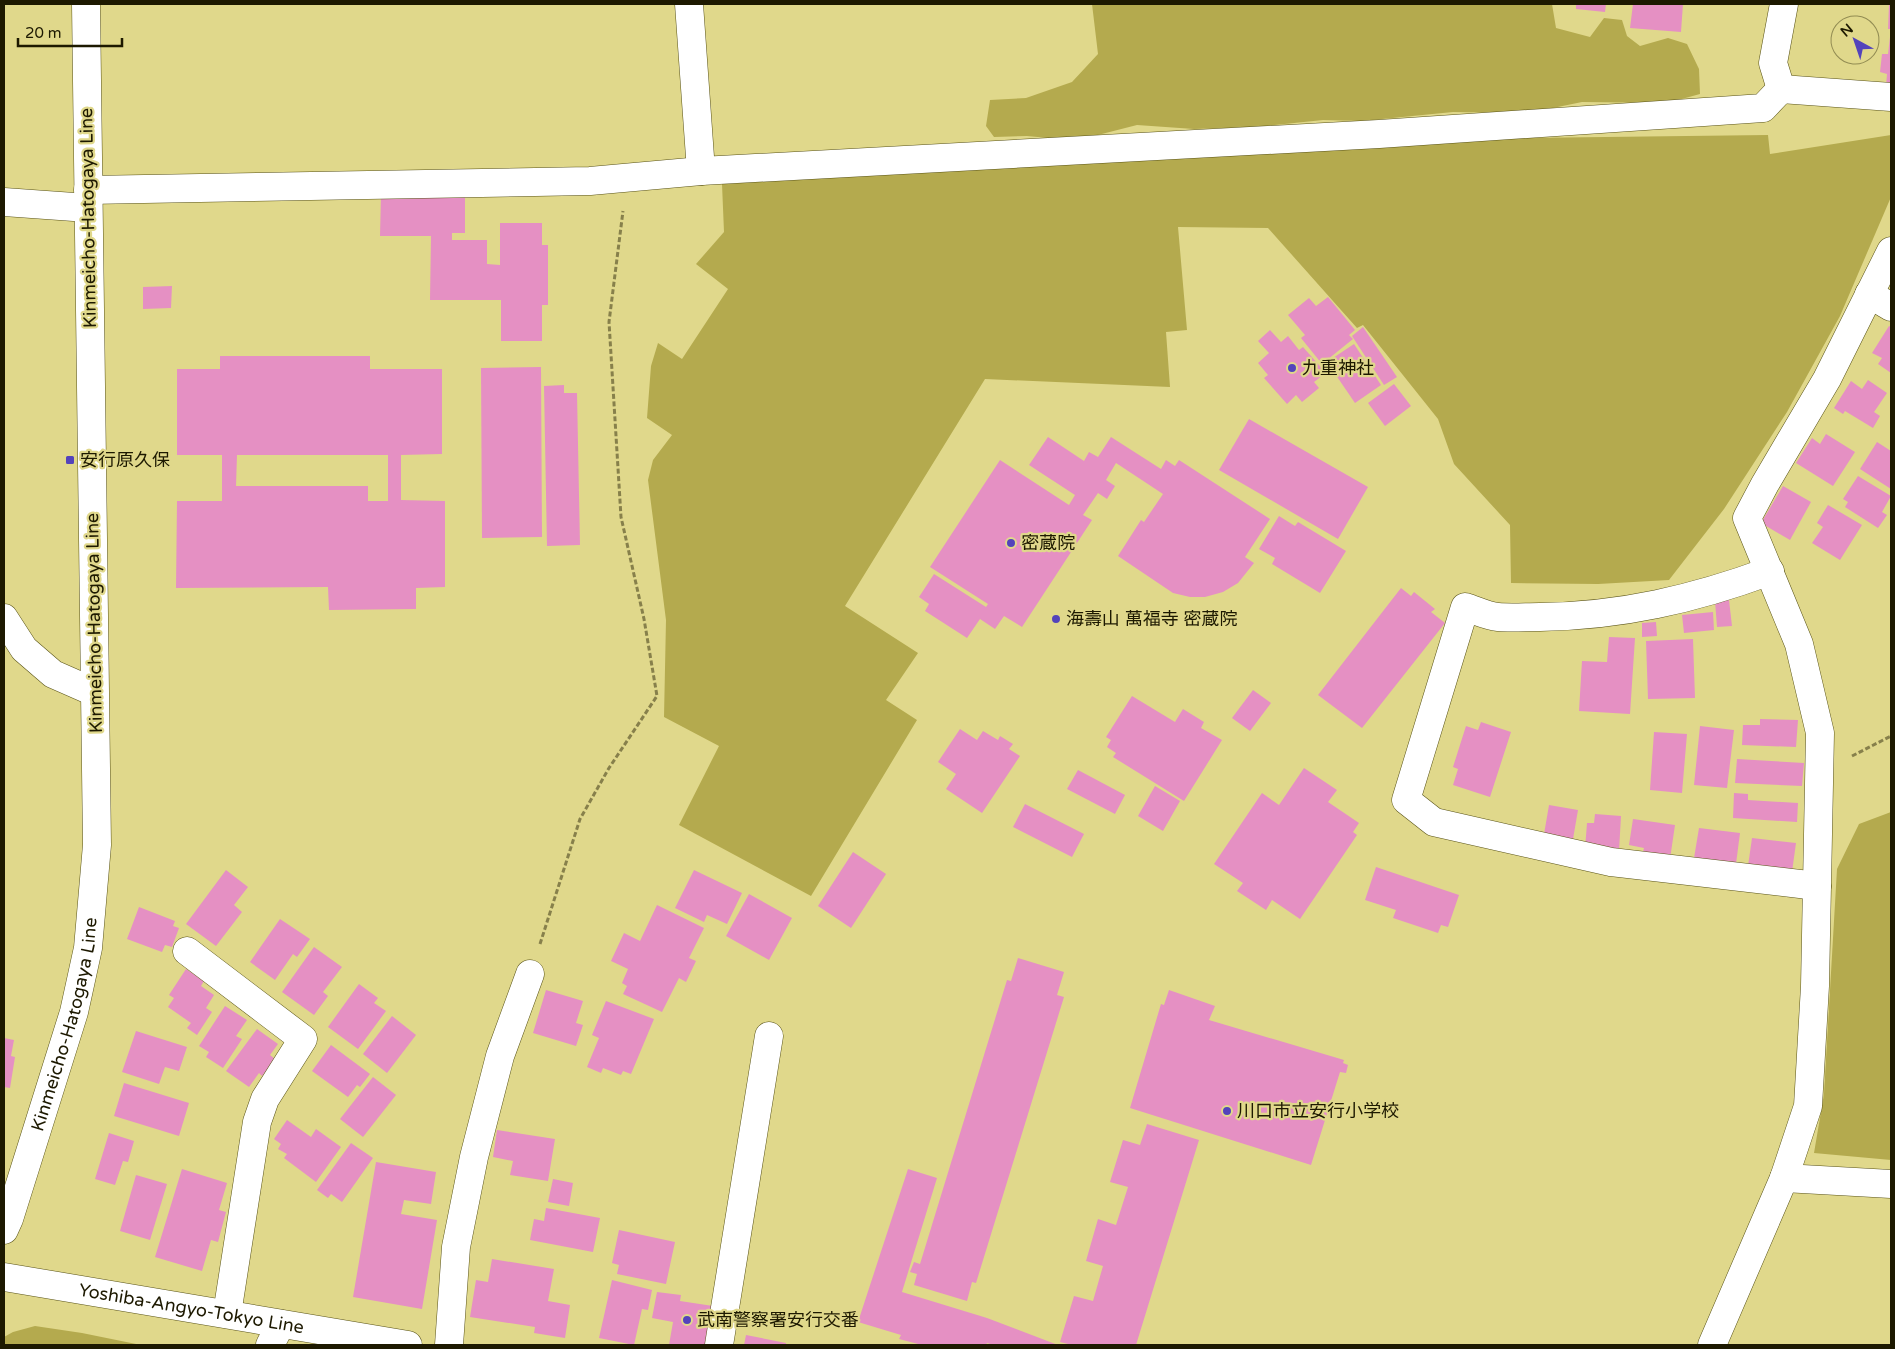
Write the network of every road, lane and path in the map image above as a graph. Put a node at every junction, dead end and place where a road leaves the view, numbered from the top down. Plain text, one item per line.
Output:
1 (86, 4) edge
2 (689, 4) edge
3 (1784, 4) edge
4 (1781, 89) junction
5 (1891, 97) edge
6 (701, 171) junction
7 (88, 199) junction
8 (4, 202) edge
9 (631, 207) dead end
10 (1891, 251) edge
11 (1880, 301) edge
12 (1770, 571) junction
13 (4, 618) edge
14 (94, 692) junction
15 (1891, 736) edge
16 (1851, 756) dead end
17 (1817, 886) junction
18 (187, 951) dead end
19 (530, 974) joint
20 (769, 1036) dead end
21 (1784, 1178) junction
22 (1891, 1184) edge
23 (4, 1230) edge
24 (4, 1277) edge
25 (227, 1314) junction
26 (275, 1334) edge
27 (408, 1345) edge
28 (449, 1345) edge
29 (719, 1345) edge
30 (1712, 1345) edge

1 - 7 street, Kinmeicho-Hatogaya Line
2 - 6 street
3 - 4 street
4 - 5 street
4 - 6 street
6 - 7 street
7 - 8 street
7 - 14 street, Kinmeicho-Hatogaya Line
9 - 19 path
10 - 11 street
11 - 12 street
12 - 17 street
12 - 17 street
13 - 14 street
14 - 23 street, Kinmeicho-Hatogaya Line
15 - 16 path
17 - 21 street
18 - 25 street
19 - 28 street
20 - 29 street
21 - 22 street
21 - 30 street
24 - 25 street, Yoshiba-Angyo-Tokyo Line
25 - 26 street, Yoshiba-Angyo-Tokyo Line
26 - 27 street, Yoshiba-Angyo-Tokyo Line

